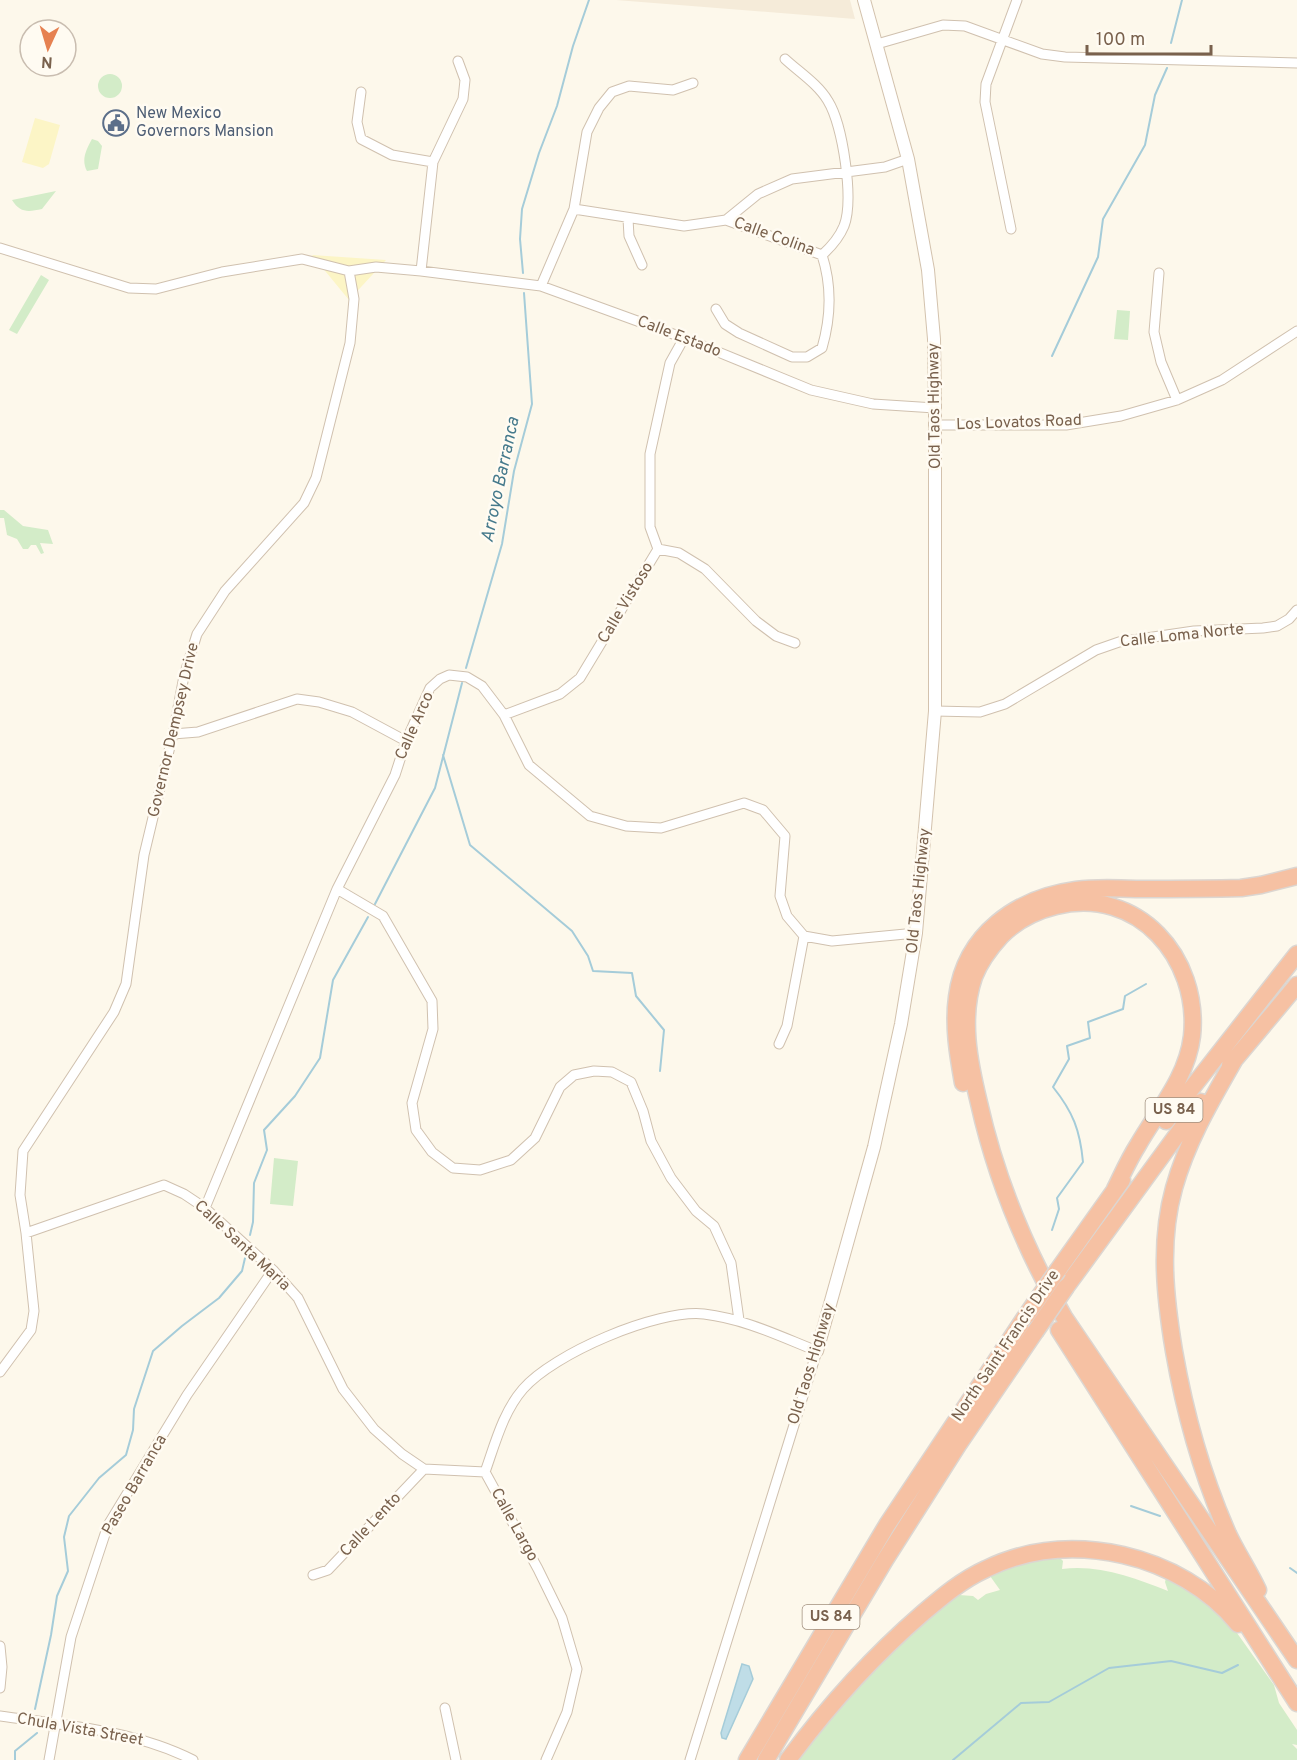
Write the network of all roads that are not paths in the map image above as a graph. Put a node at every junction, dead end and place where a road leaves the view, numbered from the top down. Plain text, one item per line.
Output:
1 (864, 0) edge
2 (1017, 0) edge
3 (1002, 40) junction
4 (877, 44) junction
5 (785, 59) dead end
6 (458, 61) dead end
7 (1297, 63) edge
8 (693, 82) dead end
9 (361, 92) dead end
10 (908, 159) junction
11 (433, 162) junction
12 (847, 173) junction
13 (574, 209) junction
14 (628, 219) junction
15 (726, 220) junction
16 (1011, 229) dead end
17 (0, 248) edge
18 (822, 255) junction
19 (642, 266) dead end
20 (349, 271) junction
21 (421, 271) junction
22 (1159, 273) dead end
23 (541, 286) junction
24 (716, 309) dead end
25 (1297, 331) edge
26 (684, 338) junction
27 (1177, 400) junction
28 (935, 408) junction
29 (936, 425) junction
30 (658, 549) junction
31 (1297, 610) edge
32 (795, 643) dead end
33 (935, 711) junction
34 (504, 715) junction
35 (173, 734) junction
36 (406, 741) junction
37 (1297, 876) edge
38 (337, 889) junction
39 (916, 933) junction
40 (804, 936) junction
41 (1297, 954) edge
42 (1297, 985) edge
43 (779, 1044) dead end
44 (1236, 1057) junction
45 (1115, 1190) junction
46 (205, 1208) junction
47 (26, 1233) junction
48 (273, 1270) junction
49 (739, 1320) junction
50 (817, 1351) junction
51 (0, 1372) edge
52 (424, 1468) junction
53 (485, 1472) junction
54 (313, 1575) dead end
55 (0, 1646) edge
56 (1295, 1657) edge
57 (1283, 1682) junction
58 (0, 1688) edge
59 (1297, 1703) edge
60 (446, 1708) dead end
61 (0, 1716) edge
62 (55, 1724) junction
63 (49, 1760) edge
64 (193, 1760) edge
65 (456, 1760) edge
66 (546, 1760) edge
67 (690, 1760) edge
68 (747, 1760) edge
69 (766, 1760) edge
70 (788, 1760) edge

1 - 4 street, Old Taos Highway
2 - 3 street
3 - 4 street
3 - 7 street
3 - 16 street
4 - 10 street, Old Taos Highway
5 - 12 street, Calle Colina
6 - 11 street
8 - 13 street
9 - 11 street
10 - 12 street, Calle Colina
10 - 28 street, Old Taos Highway
11 - 21 street
12 - 15 street, Calle Colina
12 - 18 street, Calle Colina
13 - 14 street, Calle Colina
13 - 23 street
14 - 15 street, Calle Colina
14 - 19 street
15 - 18 street, Calle Colina
17 - 20 street
18 - 24 street, Calle Colina
20 - 21 street, Calle Estado
20 - 35 street, Governor Dempsey Drive
21 - 23 street, Calle Estado
22 - 27 street
23 - 26 street, Calle Estado
25 - 27 street, Los Lovatos Road
26 - 28 street, Calle Estado
26 - 30 street, Calle Vistoso
27 - 29 street, Los Lovatos Road
28 - 29 street, Old Taos Highway
29 - 33 street, Old Taos Highway
30 - 32 street
30 - 34 street, Calle Vistoso
31 - 33 street, Calle Loma Norte
33 - 39 street, Old Taos Highway
34 - 36 street, Calle Arco
34 - 40 street, Calle Arco
35 - 36 street
35 - 47 street, Governor Dempsey Drive
36 - 38 street, Calle Arco
37 - 57 highway
38 - 46 street, Calle Arco
38 - 49 street
39 - 40 street
39 - 50 street, Old Taos Highway
40 - 43 street
41 - 45 highway, North Saint Francis Drive / US 84
42 - 44 highway, North Saint Francis Drive / US 84
44 - 56 highway
44 - 69 highway, North Saint Francis Drive / US 84, bridge
45 - 56 highway
45 - 68 highway, North Saint Francis Drive / US 84, bridge
46 - 47 street, Calle Santa Maria
46 - 48 street, Calle Santa Maria
47 - 51 street, Governor Dempsey Drive
48 - 52 street, Calle Santa Maria
48 - 62 street, Paseo Barranca
49 - 50 street, Calle Largo
49 - 53 street, Calle Largo
50 - 67 street, Old Taos Highway
52 - 53 street, Calle Santa Maria
52 - 54 street, Calle Lento
53 - 66 street, Calle Largo
55 - 58 street
57 - 59 highway
57 - 70 highway
60 - 65 street
61 - 62 street, Chula Vista Street
62 - 63 street, Paseo Barranca
62 - 64 street, Chula Vista Street

